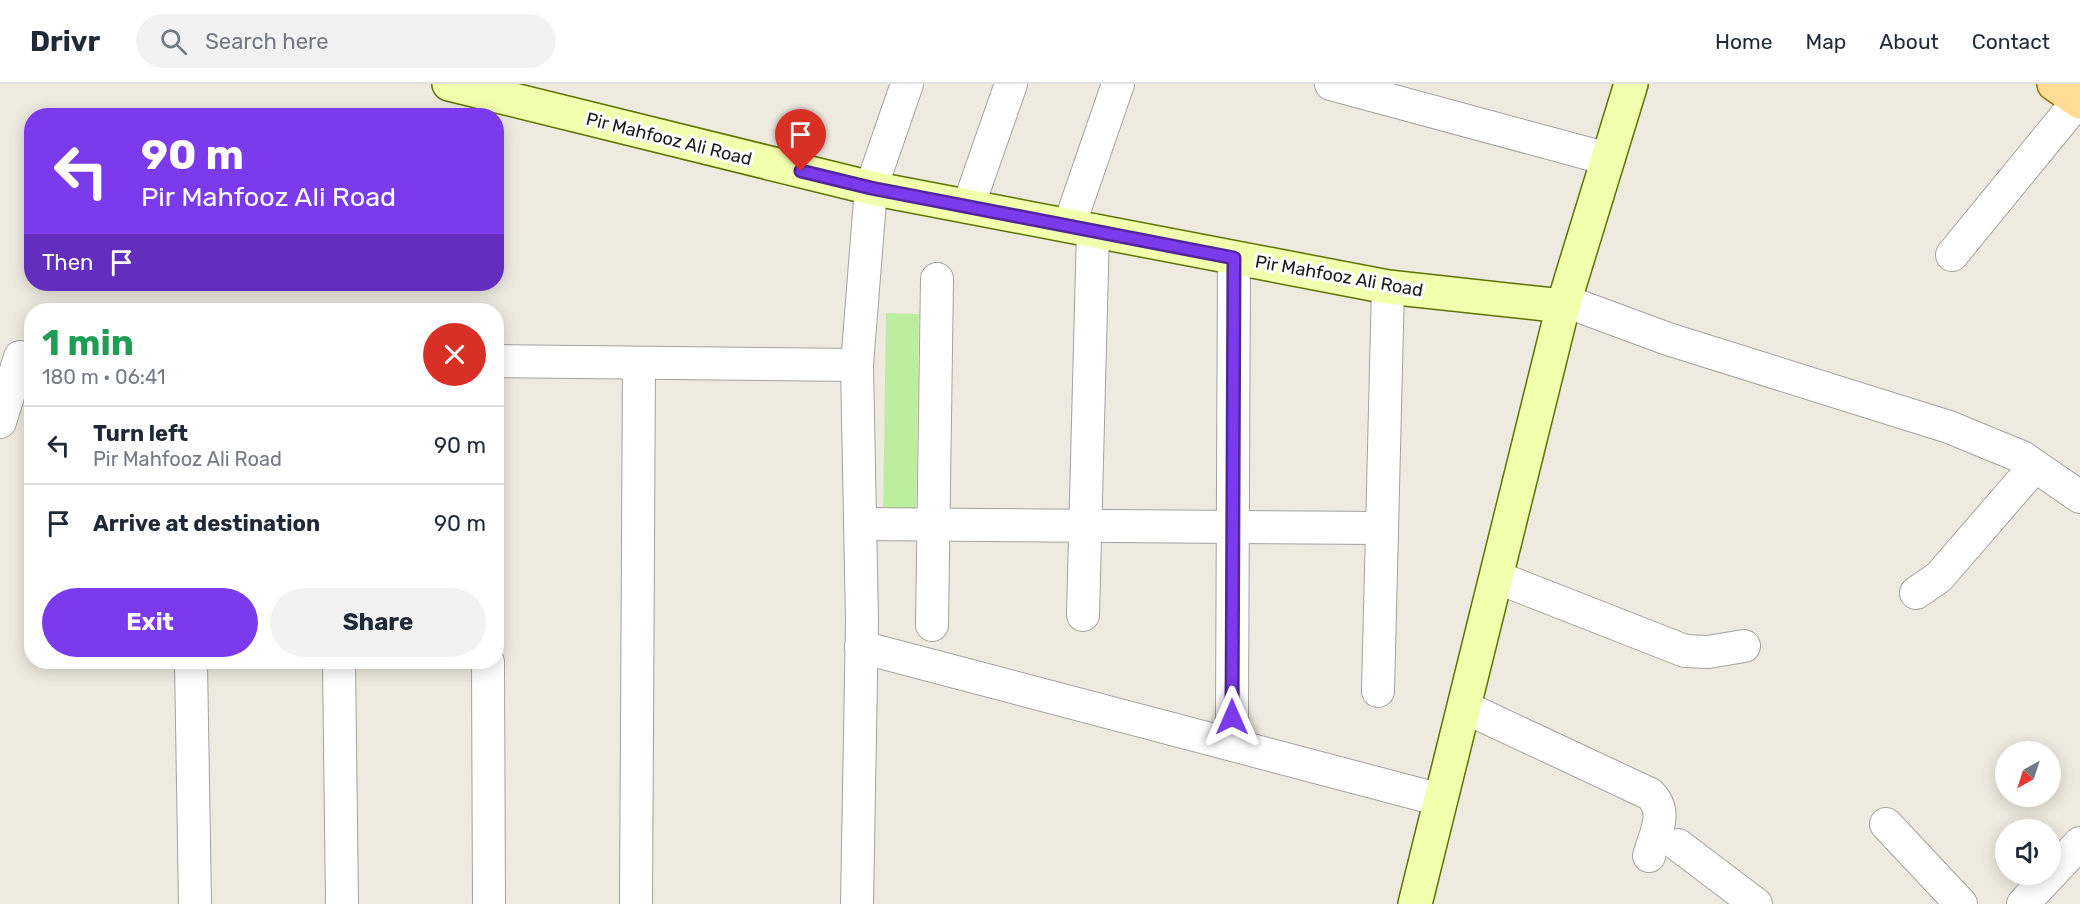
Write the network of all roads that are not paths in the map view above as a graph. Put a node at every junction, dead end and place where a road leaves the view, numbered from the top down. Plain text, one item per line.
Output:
1 (449, 84) edge
2 (907, 84) edge
3 (1011, 84) edge
4 (1118, 84) edge
5 (1631, 84) edge
6 (1346, 86) edge
7 (2071, 95) edge
8 (1608, 159) junction
9 (871, 188) junction
10 (968, 207) junction
11 (1081, 228) junction
12 (1952, 255) dead end
13 (1234, 258) junction
14 (937, 279) dead end
15 (1388, 286) junction
16 (1564, 303) junction
17 (17, 357) edge
18 (504, 361) edge
19 (639, 363) junction
20 (857, 364) junction
21 (0, 422) edge
22 (2035, 466) junction
23 (2080, 497) edge
24 (860, 524) junction
25 (932, 524) junction
26 (1085, 526) junction
27 (1382, 528) junction
28 (1233, 529) junction
29 (1496, 577) junction
30 (1916, 593) dead end
31 (1083, 615) dead end
32 (932, 625) dead end
33 (1744, 646) dead end
34 (861, 647) junction
35 (191, 669) edge
36 (339, 669) edge
37 (488, 669) edge
38 (1378, 691) dead end
39 (1464, 707) junction
40 (1232, 717) dead end
41 (1441, 800) junction
42 (1886, 824) dead end
43 (2080, 843) edge
44 (1678, 845) dead end
45 (1649, 855) dead end
46 (195, 904) edge
47 (342, 904) edge
48 (489, 904) edge
49 (636, 904) edge
50 (857, 904) edge
51 (1415, 904) edge
52 (1756, 904) edge
53 (1960, 904) edge
54 (2023, 904) edge

1 - 9 street, Pir Mahfooz Ali Road
2 - 9 street
3 - 10 street
4 - 11 street
5 - 8 street
6 - 8 street
7 - 12 street
8 - 16 street
9 - 10 street, Pir Mahfooz Ali Road
9 - 20 street
10 - 11 street, Pir Mahfooz Ali Road
11 - 13 street, Pir Mahfooz Ali Road
11 - 26 street
13 - 15 street, Pir Mahfooz Ali Road
13 - 28 street
14 - 25 street
15 - 16 street, Pir Mahfooz Ali Road
15 - 27 street
16 - 22 street
16 - 29 street
17 - 21 street
18 - 19 street
19 - 20 street
19 - 49 street
20 - 24 street
22 - 23 street
22 - 30 street
24 - 25 street
24 - 34 street
25 - 26 street
25 - 32 street
26 - 28 street
26 - 31 street
27 - 28 street
27 - 38 street
28 - 40 street
29 - 33 street
29 - 39 street
34 - 41 street
34 - 50 street
35 - 46 street
36 - 47 street
37 - 48 street
39 - 41 street
39 - 45 street
41 - 51 street
42 - 53 street
43 - 54 street
44 - 52 street

